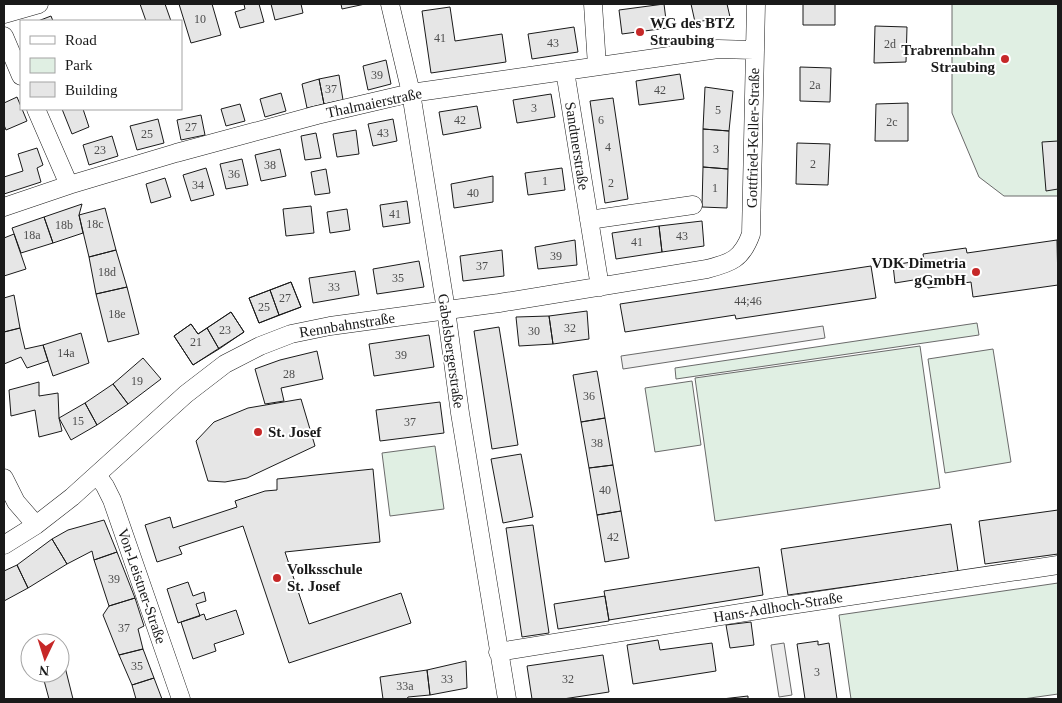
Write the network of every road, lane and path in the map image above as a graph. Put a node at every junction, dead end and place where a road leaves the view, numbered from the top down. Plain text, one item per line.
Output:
1 (39, 4) edge
2 (390, 4) edge
3 (593, 4) edge
4 (756, 4) edge
5 (4, 14) edge
6 (4, 36) edge
7 (754, 50) junction
8 (597, 66) junction
9 (564, 71) junction
10 (20, 74) edge
11 (411, 93) junction
12 (36, 110) edge
13 (69, 185) junction
14 (693, 205) dead end
15 (4, 207) edge
16 (589, 220) junction
17 (728, 264) joint
18 (600, 287) junction
19 (446, 310) junction
20 (97, 475) junction
21 (4, 478) edge
22 (36, 525) junction
23 (4, 546) edge
24 (1058, 565) edge
25 (498, 652) junction
26 (182, 699) edge
27 (507, 699) edge

1 - 5 street
2 - 11 street, Gabelsbergerstraße
3 - 8 street
4 - 7 street, Gottfried-Keller-Straße
6 - 10 street
7 - 8 street, Thalmaierstraße
7 - 17 street, Gottfried-Keller-Straße
8 - 9 street, Thalmaierstraße
9 - 11 street, Thalmaierstraße
9 - 16 street, Sandtnerstraße
11 - 13 street, Thalmaierstraße
11 - 19 street, Gabelsbergerstraße
12 - 13 street
13 - 15 street, Thalmaierstraße
14 - 16 street
16 - 18 street, Sandtnerstraße
17 - 18 street, Rennbahnstraße
18 - 19 street, Rennbahnstraße
19 - 20 street, Rennbahnstraße
19 - 25 street, Gabelsbergerstraße
20 - 22 street, Rennbahnstraße
20 - 26 street, Von-Leistner-Straße
21 - 22 street
22 - 23 street, Rennbahnstraße
24 - 25 street, Hans-Adlhoch-Straße
25 - 27 street, Gabelsbergerstraße

